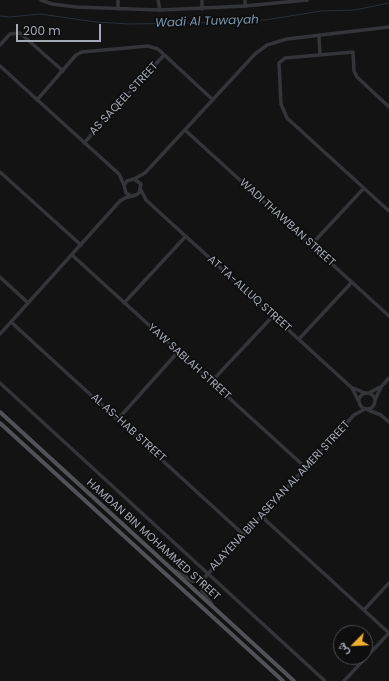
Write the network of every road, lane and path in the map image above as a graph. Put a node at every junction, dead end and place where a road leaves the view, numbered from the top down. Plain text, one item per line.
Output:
1 (40, 0) edge
2 (118, 0) edge
3 (158, 0) edge
4 (202, 0) edge
5 (245, 0) edge
6 (306, 0) edge
7 (245, 6) junction
8 (118, 9) junction
9 (202, 9) junction
10 (160, 10) junction
11 (389, 27) edge
12 (318, 35) junction
13 (0, 44) edge
14 (164, 55) junction
15 (320, 55) junction
16 (0, 66) edge
17 (62, 71) junction
18 (37, 100) junction
19 (213, 100) junction
20 (389, 107) edge
21 (185, 130) junction
22 (84, 143) junction
23 (0, 172) edge
24 (119, 174) junction
25 (145, 174) junction
26 (133, 179) junction
27 (124, 187) junction
28 (141, 188) junction
29 (364, 188) junction
30 (132, 196) junction
31 (146, 200) junction
32 (120, 201) junction
33 (389, 211) edge
34 (186, 236) junction
35 (311, 245) junction
36 (81, 246) junction
37 (72, 255) junction
38 (0, 277) edge
39 (352, 282) junction
40 (28, 302) junction
41 (124, 303) junction
42 (273, 316) junction
43 (389, 316) edge
44 (11, 322) junction
45 (0, 334) edge
46 (299, 339) junction
47 (178, 352) junction
48 (389, 378) edge
49 (211, 382) junction
50 (0, 383) edge
51 (381, 387) junction
52 (352, 388) junction
53 (367, 393) junction
54 (358, 401) junction
55 (375, 401) junction
56 (366, 410) junction
57 (0, 412) edge
58 (354, 415) junction
59 (381, 415) junction
60 (118, 419) junction
61 (389, 422) edge
62 (0, 423) edge
63 (306, 468) junction
64 (261, 516) junction
65 (244, 535) junction
66 (171, 569) junction
67 (208, 574) junction
68 (205, 577) junction
69 (389, 583) edge
70 (364, 610) junction
71 (219, 612) junction
72 (389, 633) edge
73 (283, 681) edge
74 (294, 681) edge
75 (325, 681) edge
76 (344, 681) edge

1 - 8 street
2 - 8 street
3 - 10 street
4 - 9 street
5 - 7 street
6 - 7 street
7 - 9 street
8 - 10 street
9 - 10 street
11 - 12 street
12 - 15 street
12 - 19 street
13 - 17 street
14 - 17 street
14 - 19 street
14 - 22 street, AS SAQEEL STREET
15 - 20 street
15 - 29 street
16 - 18 street
17 - 18 street
18 - 22 street
19 - 21 street
21 - 25 street
21 - 35 street, WADI THAWBAN STREET
22 - 24 street
23 - 36 street
24 - 26 street
24 - 27 street
25 - 26 street
25 - 28 street
26 - 27 street
26 - 28 street
27 - 30 street
27 - 32 street
28 - 30 street
28 - 31 street, AT TA-ALLUQ STREET
29 - 33 street
29 - 35 street
30 - 31 street, AT TA-ALLUQ STREET
30 - 32 street
31 - 34 street, AT TA-ALLUQ STREET
32 - 36 street
34 - 41 street
34 - 42 street, AT TA-ALLUQ STREET
35 - 39 street, WADI THAWBAN STREET
36 - 37 street
37 - 40 street
37 - 41 street, YAW SABLAH STREET
38 - 40 street
39 - 43 street, WADI THAWBAN STREET
39 - 46 street
40 - 44 street
41 - 47 street, YAW SABLAH STREET
42 - 46 street, AT TA-ALLUQ STREET
42 - 49 street
44 - 45 street
44 - 60 street, AL AS-HAB STREET
46 - 52 street, AT TA-ALLUQ STREET
47 - 49 street, YAW SABLAH STREET
47 - 60 street
48 - 51 street
49 - 63 street, YAW SABLAH STREET
50 - 67 street
51 - 53 street
51 - 55 street
52 - 53 street, AT TA-ALLUQ STREET
52 - 54 street, AT TA-ALLUQ STREET
53 - 54 street
53 - 55 street
54 - 56 street
54 - 58 street, ALAYENA BIN ASEYAN AL AMERI STREET
55 - 56 street
55 - 59 street
56 - 58 street, ALAYENA BIN ASEYAN AL AMERI STREET
56 - 59 street
57 - 66 main road, HAMDAN BIN MOHAMMED STREET
58 - 63 street, ALAYENA BIN ASEYAN AL AMERI STREET
59 - 61 street
60 - 65 street, AL AS-HAB STREET
62 - 73 main road, HAMDAN BIN MOHAMMED STREET
63 - 64 street, ALAYENA BIN ASEYAN AL AMERI STREET
64 - 65 street, ALAYENA BIN ASEYAN AL AMERI STREET
64 - 70 street
65 - 67 street, ALAYENA BIN ASEYAN AL AMERI STREET
66 - 68 street, ALAYENA BIN ASEYAN AL AMERI STREET
66 - 71 main road, HAMDAN BIN MOHAMMED STREET
67 - 68 street, ALAYENA BIN ASEYAN AL AMERI STREET
67 - 75 street
68 - 71 street, ALAYENA BIN ASEYAN AL AMERI STREET
69 - 70 street
70 - 72 street
71 - 74 main road, HAMDAN BIN MOHAMMED STREET
72 - 76 street

